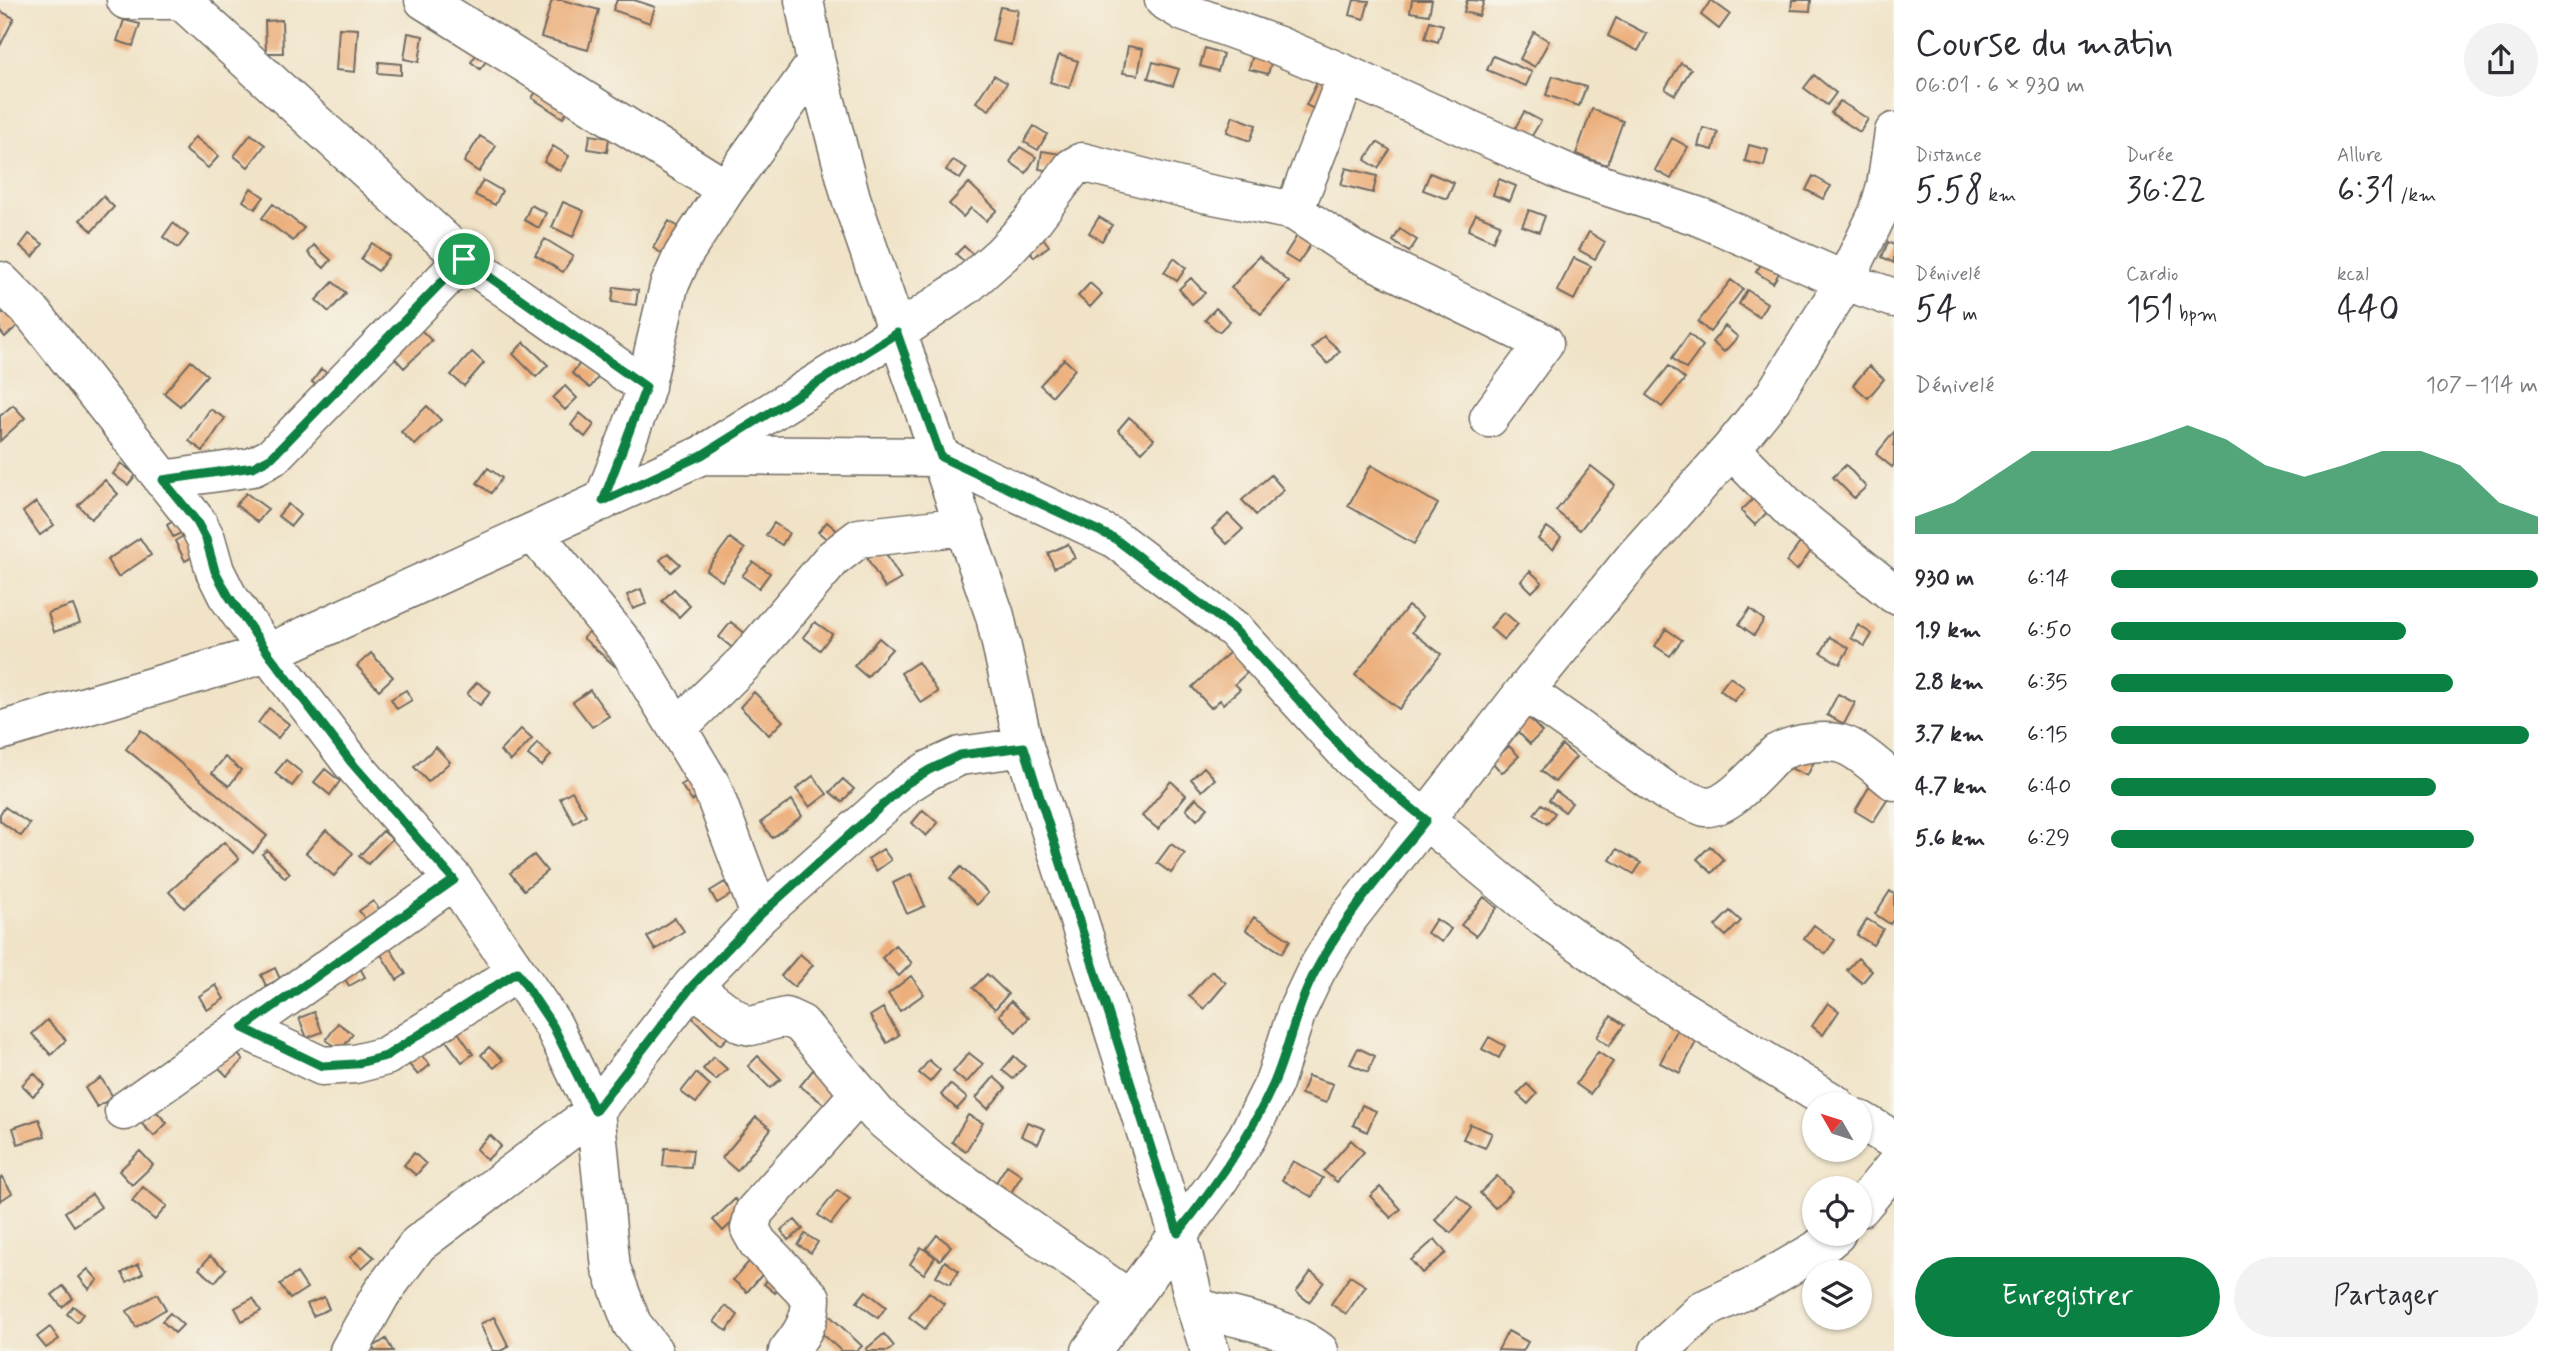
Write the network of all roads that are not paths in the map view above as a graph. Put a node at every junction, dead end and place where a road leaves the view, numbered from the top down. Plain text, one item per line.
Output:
1 (126, 0) edge
2 (180, 0) edge
3 (424, 0) edge
4 (804, 0) edge
5 (1164, 0) edge
6 (816, 63) junction
7 (1347, 75) junction
8 (1893, 150) edge
9 (726, 189) junction
10 (1294, 211) junction
11 (464, 259) junction
12 (0, 281) edge
13 (1844, 281) junction
14 (1894, 298) edge
15 (897, 333) junction
16 (646, 387) junction
17 (1489, 418) dead end
18 (1731, 449) junction
19 (702, 455) junction
20 (941, 457) junction
21 (163, 480) junction
22 (603, 501) junction
23 (965, 526) junction
24 (533, 532) junction
25 (1892, 587) edge
26 (268, 653) junction
27 (1525, 691) junction
28 (677, 728) junction
29 (0, 731) edge
30 (1024, 747) junction
31 (1894, 781) edge
32 (1426, 820) junction
33 (454, 880) junction
34 (760, 915) junction
35 (517, 972) junction
36 (692, 986) junction
37 (243, 1028) junction
38 (1816, 1092) edge
39 (859, 1094) junction
40 (124, 1111) dead end
41 (595, 1111) junction
42 (1872, 1127) edge
43 (1894, 1140) edge
44 (1894, 1167) edge
45 (1872, 1194) edge
46 (1178, 1233) junction
47 (1822, 1246) edge
48 (1129, 1299) junction
49 (1196, 1308) junction
50 (349, 1351) edge
51 (653, 1351) edge
52 (788, 1351) edge
53 (1091, 1351) edge
54 (1210, 1351) edge
55 (1319, 1351) edge
56 (1659, 1351) edge

1 - 2 street
2 - 11 street
3 - 9 street
4 - 6 street
5 - 7 street
6 - 9 street
6 - 15 street
7 - 10 street
7 - 13 street
8 - 13 street
9 - 16 street
10 - 15 street
10 - 17 street
11 - 16 street
11 - 21 street
12 - 21 street
13 - 14 street
13 - 18 street
15 - 19 street
15 - 20 street
16 - 22 street
18 - 25 street
18 - 27 street
19 - 20 street
19 - 22 street
20 - 23 street
20 - 32 street
21 - 26 street
22 - 24 street
23 - 28 street
23 - 30 street
24 - 26 street
24 - 28 street
26 - 29 street
26 - 33 street
27 - 31 street
27 - 32 street
28 - 34 street
30 - 34 street
30 - 46 street
32 - 38 street
32 - 46 street
33 - 35 street
33 - 37 street
34 - 36 street
35 - 37 street
35 - 41 street
36 - 39 street
36 - 41 street
37 - 40 street
39 - 48 street
39 - 52 street
41 - 50 street
41 - 51 street
42 - 43 street
44 - 45 street
46 - 48 street
46 - 49 street
47 - 56 street
48 - 53 street
49 - 54 street
49 - 55 street

